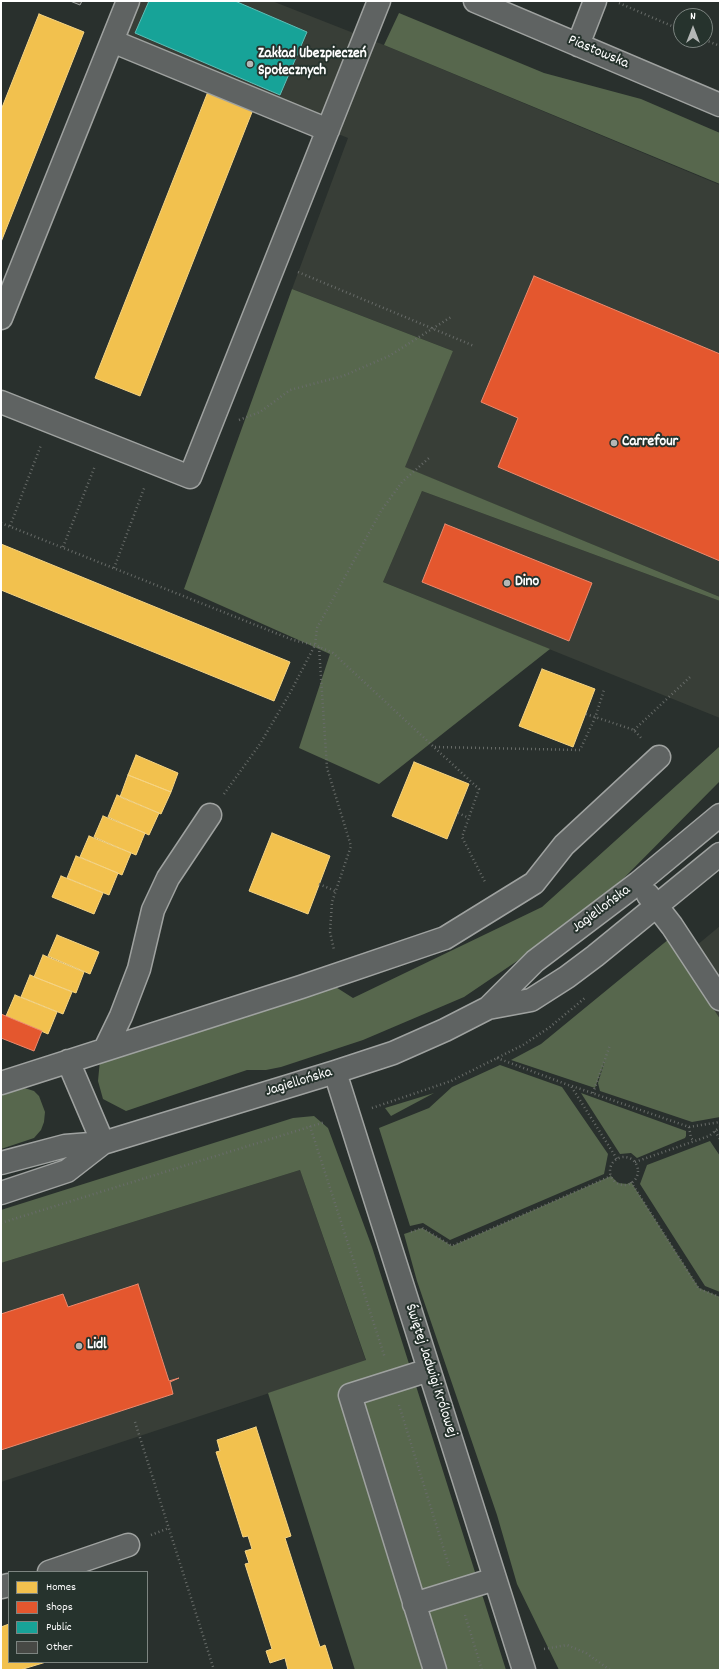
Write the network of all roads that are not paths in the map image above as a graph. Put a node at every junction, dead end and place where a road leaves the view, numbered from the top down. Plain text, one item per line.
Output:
1 (128, 1) edge
2 (379, 1) edge
3 (475, 1) edge
4 (595, 1) edge
5 (112, 41) junction
6 (578, 45) junction
7 (720, 105) edge
8 (328, 130) junction
9 (1, 318) edge
10 (1, 402) edge
11 (658, 757) road end
12 (210, 815) road end
13 (720, 815) edge
14 (720, 854) edge
15 (638, 883) junction
16 (656, 905) junction
17 (720, 999) edge
18 (488, 1008) junction
19 (105, 1049) junction
20 (68, 1061) junction
21 (335, 1072) junction
22 (1, 1083) edge
23 (103, 1144) junction
24 (1, 1163) edge
25 (1, 1193) edge
26 (429, 1370) junction
27 (128, 1545) dead end
28 (52, 1571) edge
29 (495, 1579) junction
30 (414, 1604) junction
31 (521, 1662) edge
32 (435, 1670) edge

1 - 5 street
2 - 8 street
3 - 6 street, Piastowska
4 - 6 street
5 - 8 street
5 - 9 street
6 - 7 street, Piastowska
8 - 10 street
11 - 19 street
12 - 19 street
13 - 15 street, Jagiellońska
14 - 16 street, Jagiellońska
15 - 16 street
15 - 18 street, Jagiellońska
16 - 17 street
16 - 18 street, Jagiellońska
18 - 21 street, Jagiellońska
19 - 20 street
20 - 22 street
20 - 23 street
21 - 23 street, Jagiellońska
21 - 26 street, Świętej Jadwigi Królowej
23 - 24 street, Jagiellońska
23 - 25 street, Jagiellońska
26 - 29 street, Świętej Jadwigi Królowej
26 - 30 street
27 - 28 street
29 - 30 street
29 - 31 street, Świętej Jadwigi Królowej
30 - 32 street

